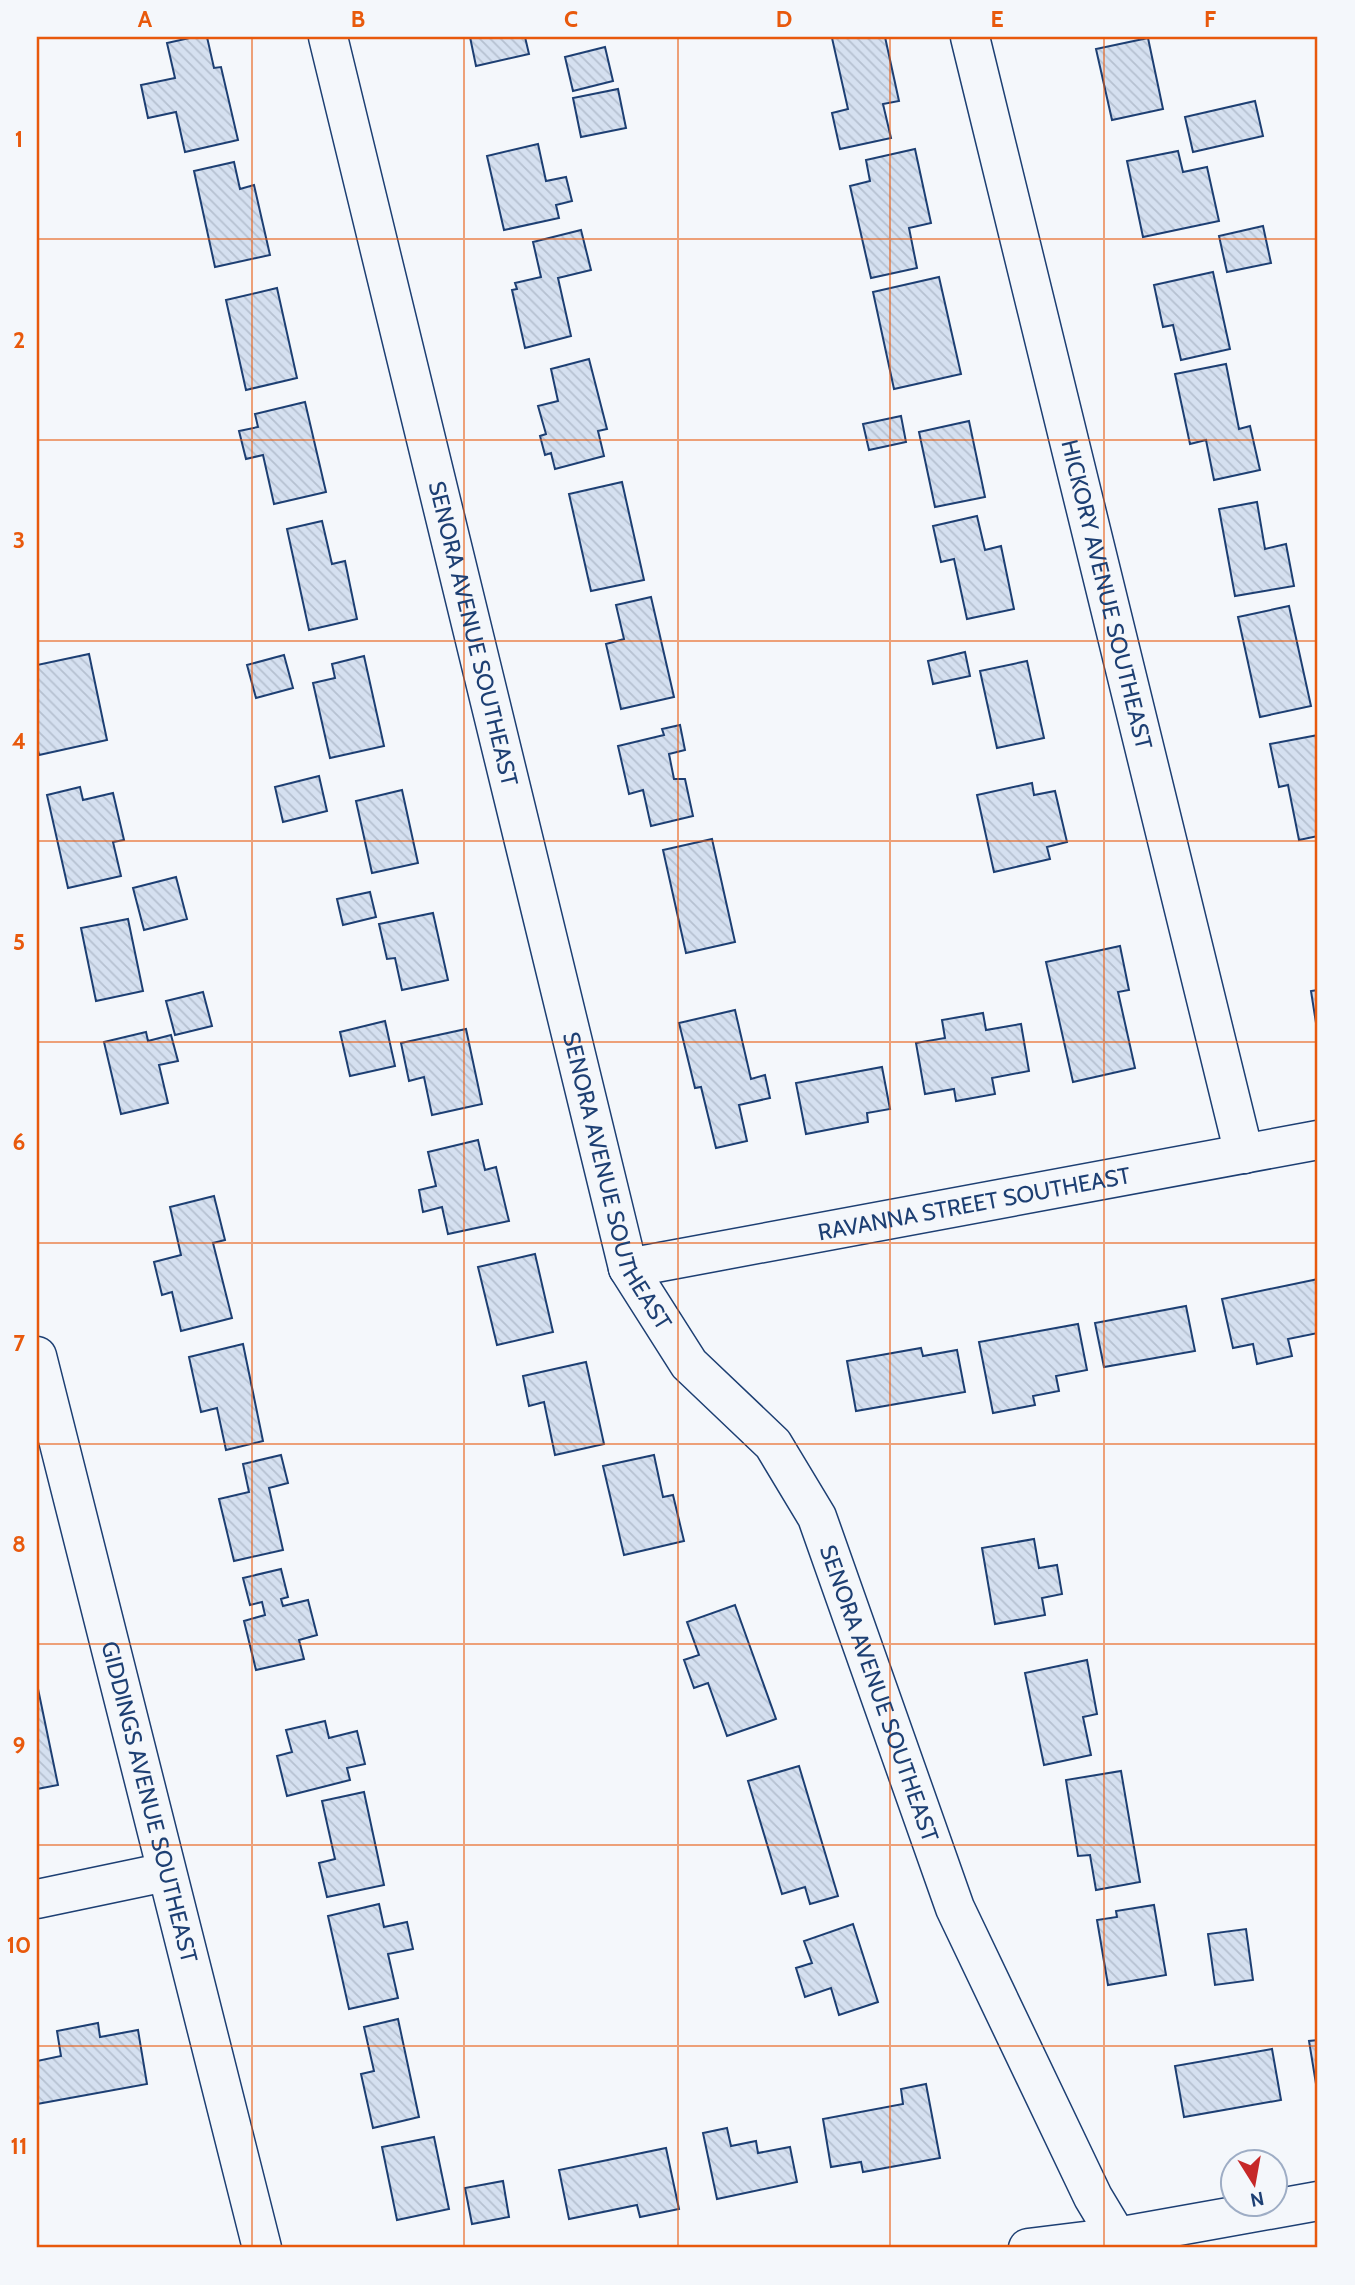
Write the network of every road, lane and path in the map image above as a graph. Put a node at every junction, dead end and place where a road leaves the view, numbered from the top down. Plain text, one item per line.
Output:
1 (328, 37) edge
2 (970, 37) edge
3 (1318, 1140) edge
4 (1244, 1154) junction
5 (628, 1268) junction
6 (37, 1356) edge
7 (166, 1872) junction
8 (37, 1899) edge
9 (1318, 2200) edge
10 (1117, 2237) junction
11 (262, 2248) edge
12 (1028, 2248) edge

1 - 5 street, SENORA AVENUE SOUTHEAST
2 - 4 street, HICKORY AVENUE SOUTHEAST
3 - 4 street, RAVANNA STREET SOUTHEAST
4 - 5 street, RAVANNA STREET SOUTHEAST
5 - 10 street, SENORA AVENUE SOUTHEAST
6 - 7 street, GIDDINGS AVENUE SOUTHEAST
7 - 8 street
7 - 11 street, GIDDINGS AVENUE SOUTHEAST
9 - 10 street
10 - 12 street

